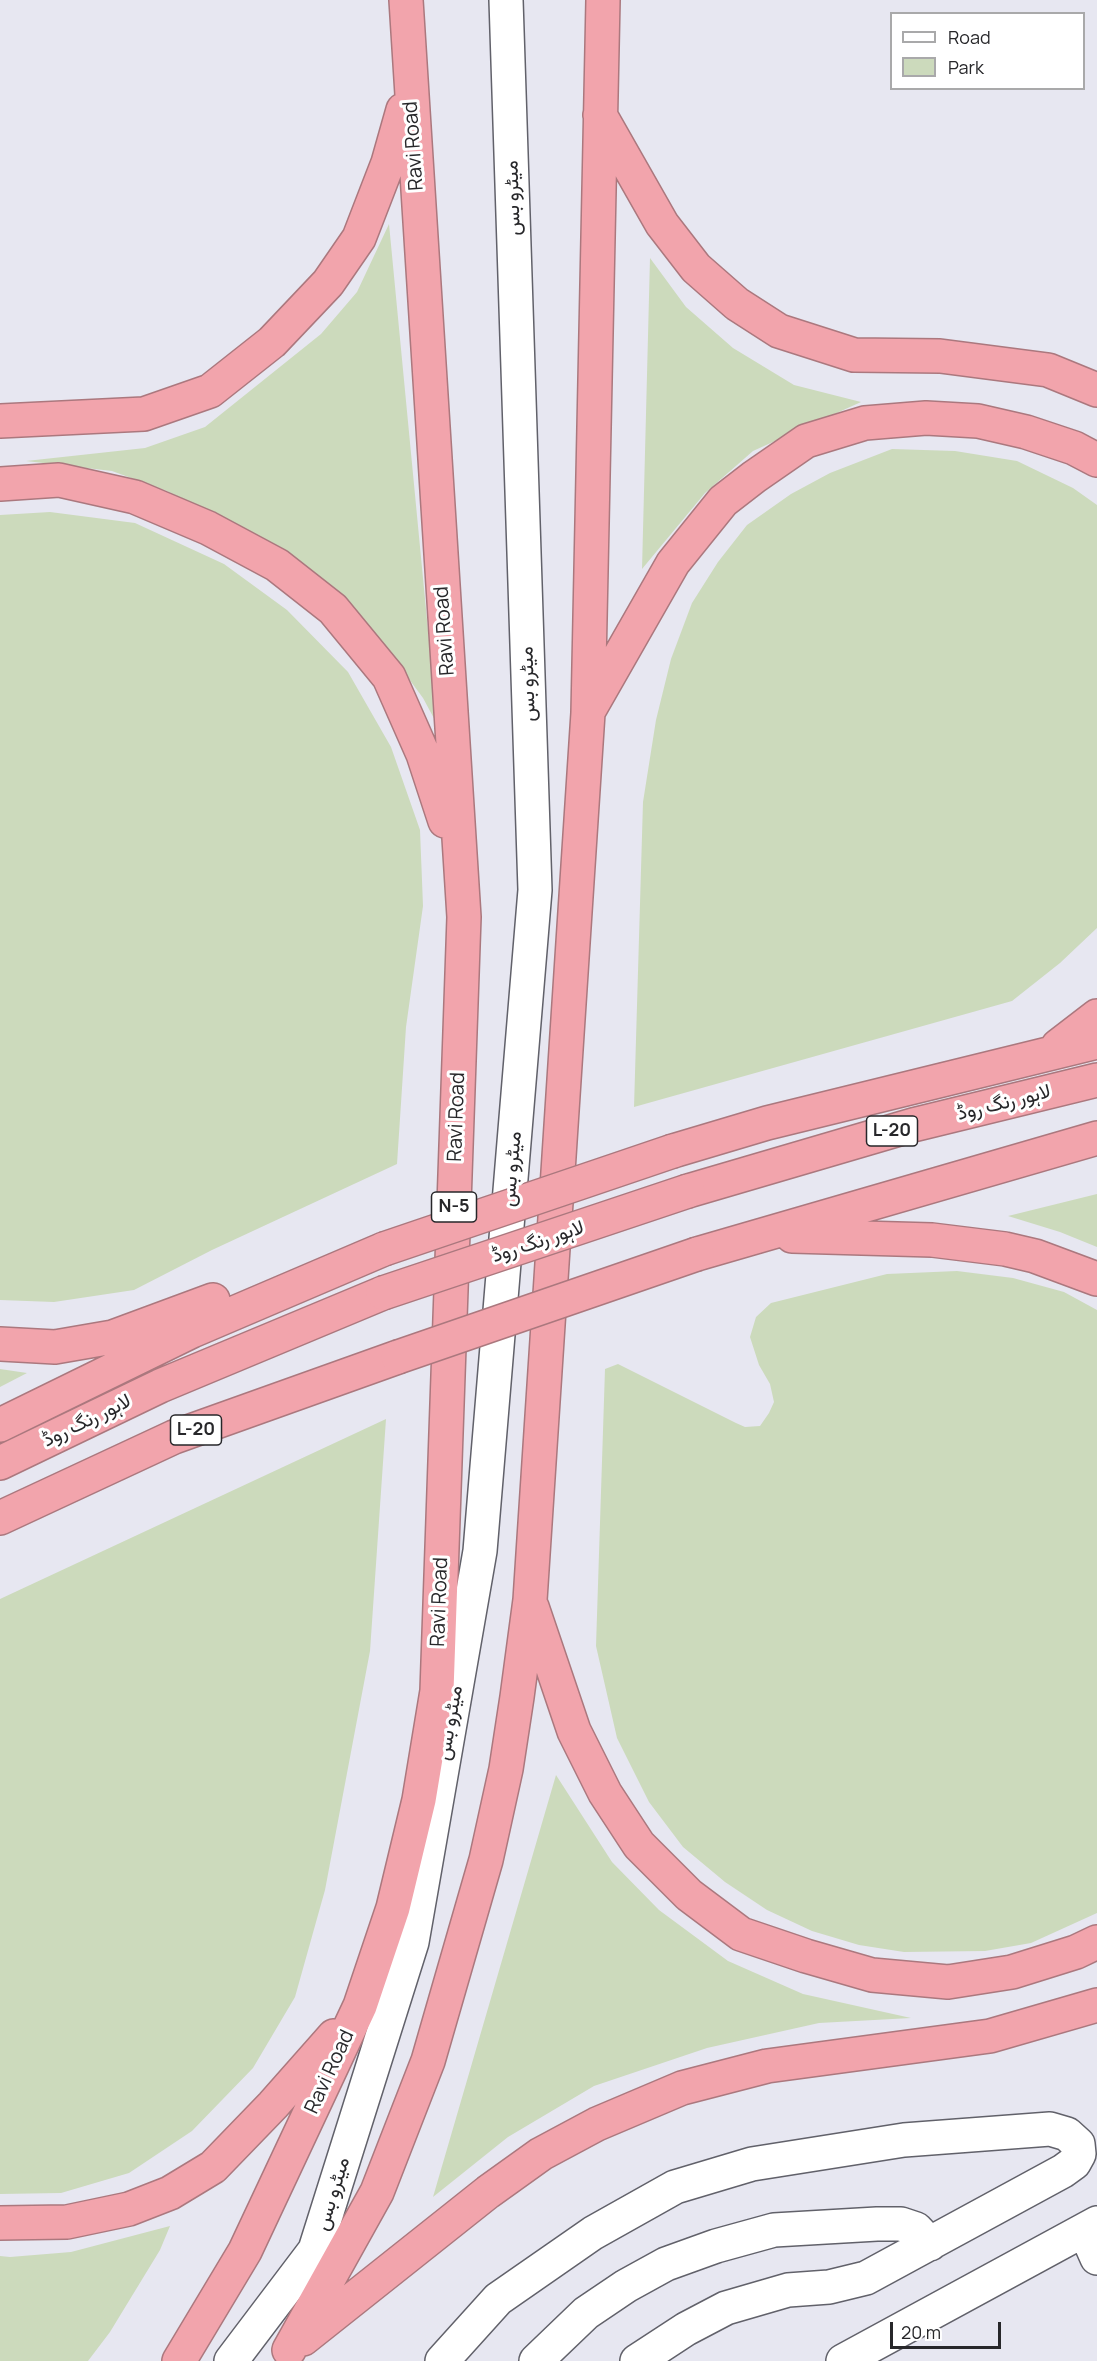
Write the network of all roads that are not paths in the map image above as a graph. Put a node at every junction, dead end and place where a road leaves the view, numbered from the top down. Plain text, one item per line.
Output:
1 (406, 0) edge
2 (506, 0) edge
3 (603, 0) edge
4 (410, 84) junction
5 (600, 116) junction
6 (1097, 390) edge
7 (0, 421) edge
8 (1097, 460) edge
9 (0, 484) edge
10 (588, 713) junction
11 (464, 917) junction
12 (1097, 1016) edge
13 (1097, 1042) edge
14 (1047, 1055) junction
15 (1097, 1080) edge
16 (1097, 1138) edge
17 (763, 1235) junction
18 (1097, 1279) edge
19 (306, 1283) junction
20 (0, 1344) edge
21 (0, 1425) edge
22 (0, 1463) edge
23 (0, 1518) edge
24 (530, 1600) junction
25 (1097, 1942) edge
26 (1097, 2005) edge
27 (360, 2006) junction
28 (0, 2223) edge
29 (1093, 2238) edge
30 (930, 2244) junction
31 (179, 2361) edge
32 (231, 2361) edge
33 (442, 2361) edge
34 (536, 2361) edge
35 (637, 2361) edge
36 (843, 2361) edge

1 - 4 highway, Ravi Road / N-5
2 - 32 street, میٹرو بس
3 - 5 highway
4 - 7 highway
4 - 11 highway, Ravi Road / N-5
5 - 6 highway
5 - 10 highway
8 - 10 highway
9 - 11 highway
10 - 24 highway
11 - 27 highway, Ravi Road / N-5
12 - 14 highway
13 - 14 highway
14 - 19 highway, bridge
15 - 22 highway, لاہور رنگ روڈ / L-20, bridge
16 - 17 highway, L-20
17 - 18 highway
17 - 23 highway, L-20, bridge
19 - 20 highway
19 - 21 highway
24 - 25 highway
24 - 26 highway
27 - 28 highway
27 - 31 highway, Ravi Road / N-5
29 - 36 street
30 - 33 street
30 - 34 street
30 - 35 street

